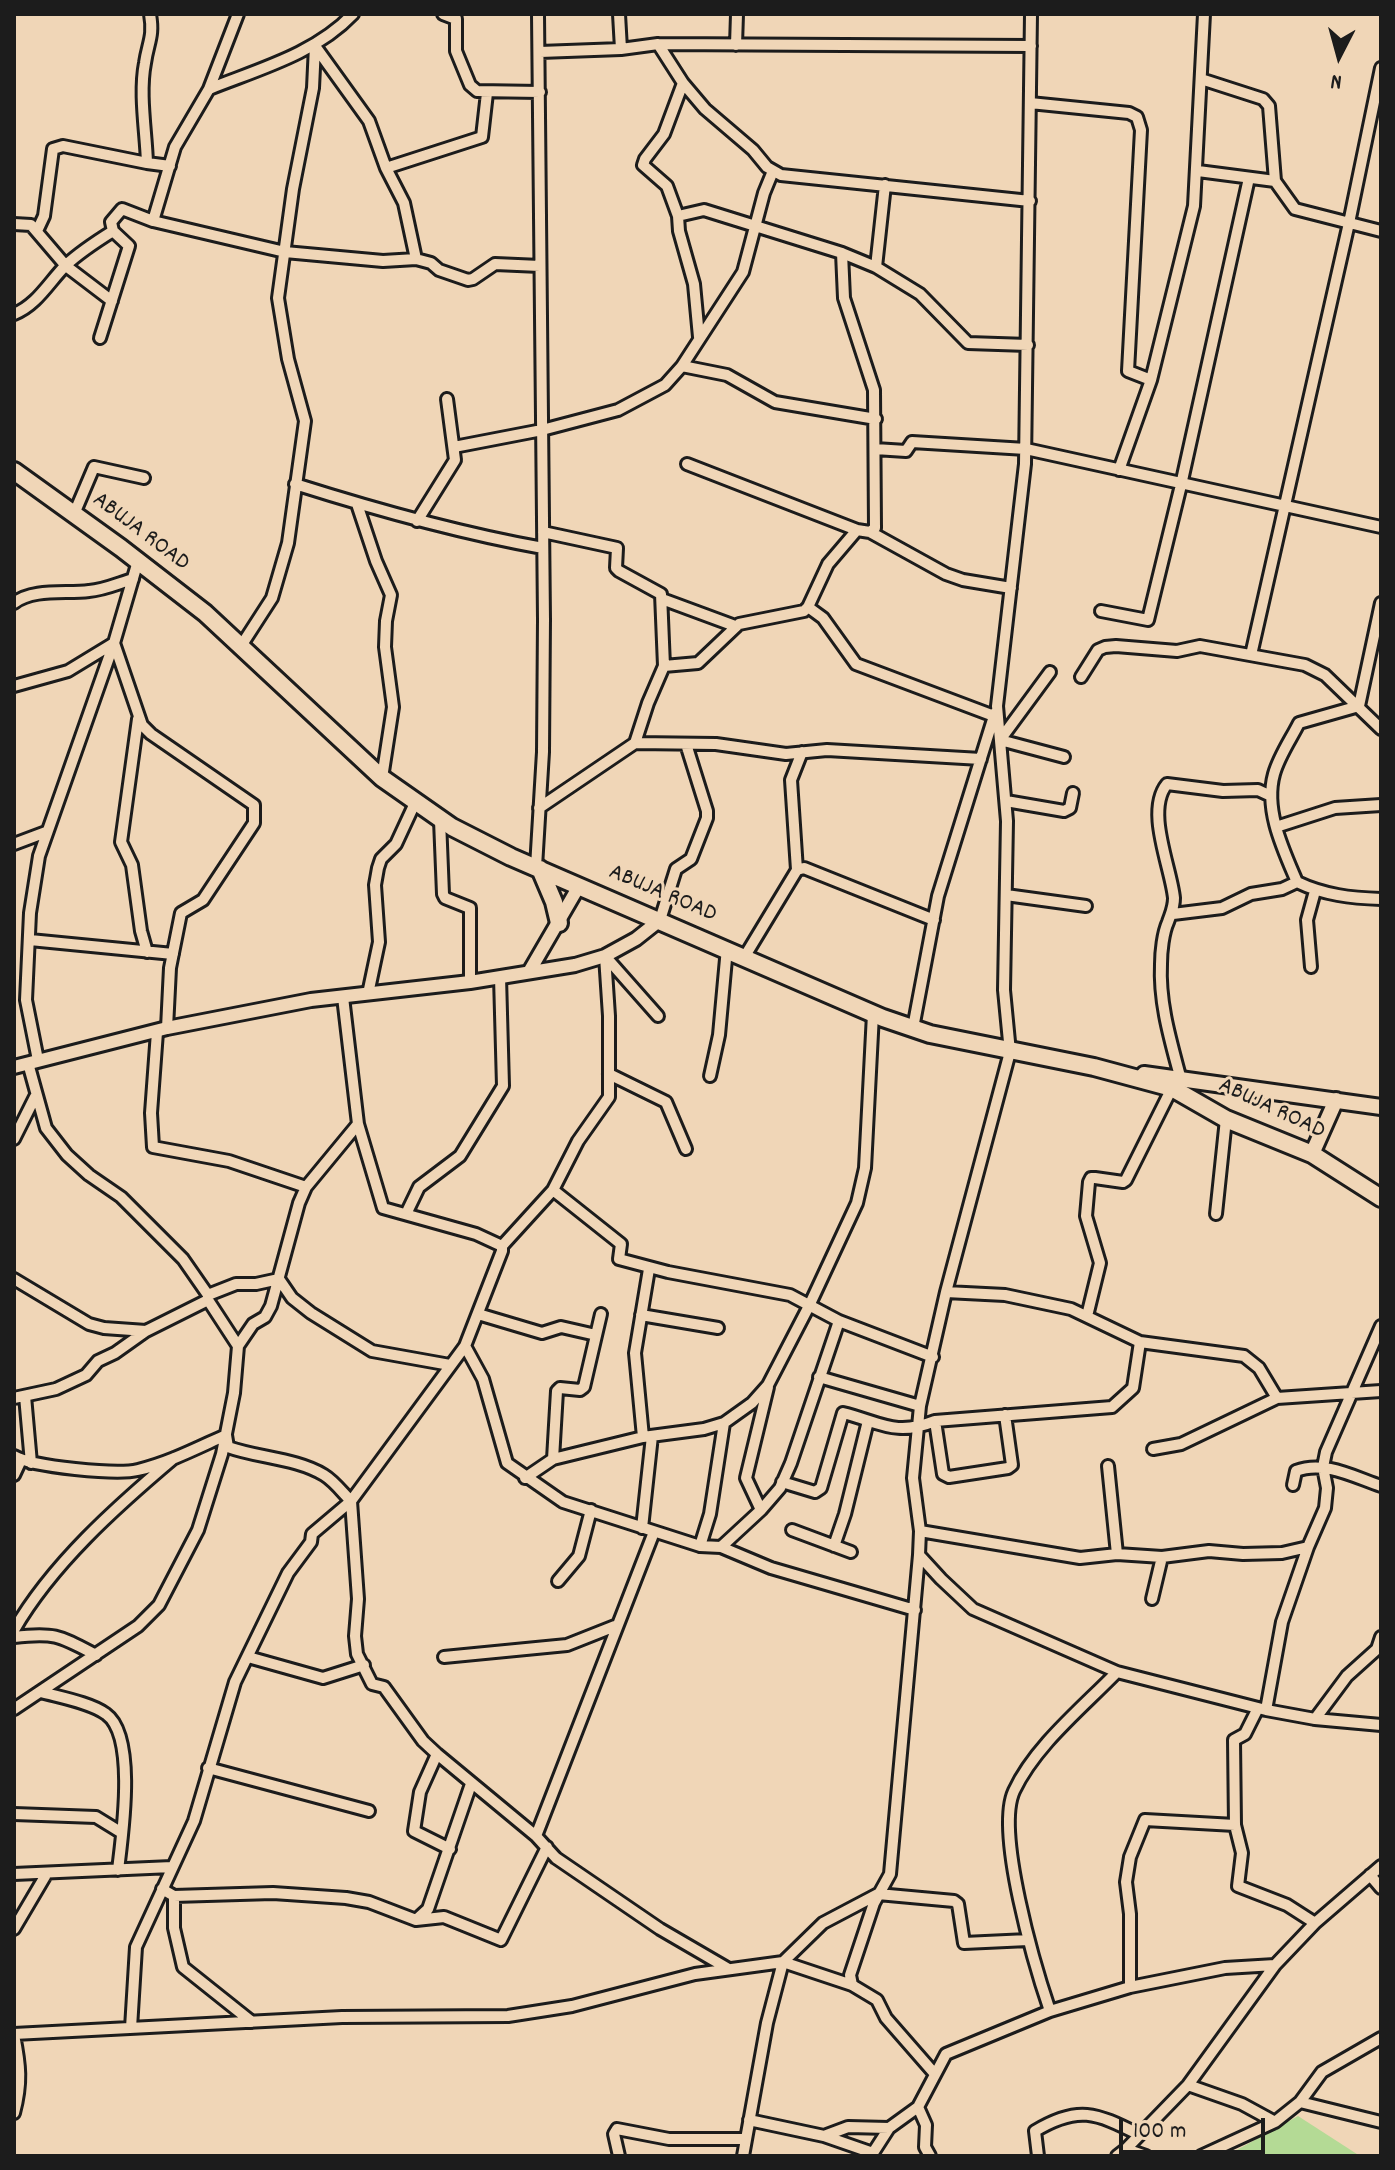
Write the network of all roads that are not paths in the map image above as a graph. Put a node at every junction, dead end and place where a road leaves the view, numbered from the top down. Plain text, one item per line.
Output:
1 (150, 14) edge
2 (238, 14) edge
3 (353, 14) edge
4 (443, 14) edge
5 (538, 14) edge
6 (619, 14) edge
7 (737, 14) edge
8 (1031, 14) edge
9 (1204, 14) edge
10 (658, 44) junction
11 (736, 45) junction
12 (315, 46) junction
13 (1031, 46) junction
14 (621, 49) junction
15 (540, 52) junction
16 (1381, 68) edge
17 (1201, 79) junction
18 (683, 83) junction
19 (209, 89) junction
20 (540, 92) junction
21 (487, 93) junction
22 (1030, 103) junction
23 (147, 163) junction
24 (170, 166) junction
25 (386, 168) junction
26 (773, 171) junction
27 (1198, 171) junction
28 (1249, 178) junction
29 (1275, 181) junction
30 (885, 185) junction
31 (1030, 201) junction
32 (678, 216) junction
33 (153, 221) junction
34 (1349, 223) junction
35 (14, 224) edge
36 (755, 227) junction
37 (37, 231) junction
38 (113, 231) junction
39 (1381, 231) edge
40 (285, 252) junction
41 (842, 253) junction
42 (416, 259) junction
43 (66, 266) junction
44 (540, 266) junction
45 (876, 267) junction
46 (112, 301) junction
47 (14, 314) edge
48 (699, 337) junction
49 (100, 338) dead end
50 (1028, 345) junction
51 (682, 366) junction
52 (1151, 380) junction
53 (447, 399) dead end
54 (876, 419) junction
55 (542, 430) junction
56 (454, 447) junction
57 (875, 449) junction
58 (1026, 449) junction
59 (687, 464) dead end
60 (1119, 470) junction
61 (144, 478) dead end
62 (18, 479) edge
63 (295, 484) junction
64 (1181, 485) junction
65 (357, 504) junction
66 (1286, 506) junction
67 (74, 514) junction
68 (417, 521) junction
69 (1381, 527) edge
70 (857, 530) junction
71 (543, 532) junction
72 (870, 532) junction
73 (543, 548) junction
74 (138, 561) junction
75 (133, 579) junction
76 (1011, 588) junction
77 (662, 599) junction
78 (14, 603) edge
79 (1381, 603) edge
80 (808, 607) junction
81 (1101, 611) dead end
82 (735, 626) junction
83 (114, 643) junction
84 (241, 646) junction
85 (1251, 655) junction
86 (664, 666) junction
87 (1050, 672) dead end
88 (1081, 677) dead end
89 (14, 686) edge
90 (1359, 706) junction
91 (995, 711) junction
92 (138, 717) junction
93 (1381, 729) edge
94 (1000, 740) junction
95 (635, 743) junction
96 (686, 744) junction
97 (802, 752) junction
98 (1064, 757) dead end
99 (981, 759) junction
100 (382, 778) junction
101 (1073, 793) dead end
102 (1271, 796) junction
103 (1006, 801) junction
104 (415, 803) junction
105 (1381, 805) edge
106 (539, 808) junction
107 (440, 820) junction
108 (1276, 827) junction
109 (46, 832) junction
110 (14, 844) edge
111 (538, 868) junction
112 (797, 870) junction
113 (1297, 882) junction
114 (579, 886) junction
115 (1315, 891) junction
116 (1006, 895) junction
117 (1381, 899) edge
118 (1086, 906) dead end
119 (1173, 914) junction
120 (660, 920) junction
121 (934, 920) junction
122 (559, 923) junction
123 (30, 940) junction
124 (727, 948) junction
125 (147, 952) junction
126 (173, 954) junction
127 (605, 956) junction
128 (745, 956) junction
129 (1311, 967) dead end
130 (529, 972) junction
131 (500, 977) junction
132 (470, 982) junction
133 (14, 993) edge
134 (368, 994) junction
135 (343, 997) junction
136 (26, 1000) junction
137 (873, 1014) junction
138 (658, 1016) dead end
139 (913, 1028) junction
140 (162, 1030) junction
141 (1010, 1052) junction
142 (33, 1062) junction
143 (14, 1067) edge
144 (609, 1074) junction
145 (710, 1076) dead end
146 (1176, 1084) junction
147 (35, 1097) junction
148 (1336, 1100) junction
149 (1381, 1107) edge
150 (1226, 1119) junction
151 (358, 1124) junction
152 (14, 1139) edge
153 (686, 1149) dead end
154 (1312, 1154) junction
155 (306, 1187) junction
156 (553, 1190) junction
157 (1381, 1198) edge
158 (406, 1214) junction
159 (1216, 1214) dead end
160 (502, 1246) junction
161 (649, 1269) junction
162 (14, 1279) edge
163 (279, 1279) junction
164 (946, 1292) junction
165 (208, 1297) junction
166 (809, 1306) junction
167 (478, 1314) junction
168 (601, 1314) dead end
169 (641, 1315) junction
170 (1087, 1316) junction
171 (839, 1321) junction
172 (1381, 1326) edge
173 (718, 1328) dead end
174 (146, 1331) junction
175 (596, 1335) junction
176 (1140, 1342) junction
177 (238, 1346) junction
178 (465, 1346) junction
179 (933, 1357) junction
180 (450, 1365) junction
181 (819, 1377) junction
182 (768, 1385) junction
183 (1381, 1391) edge
184 (1354, 1392) junction
185 (20, 1397) edge
186 (1277, 1398) junction
187 (920, 1406) junction
188 (1005, 1415) junction
189 (868, 1421) junction
190 (935, 1421) junction
191 (724, 1423) junction
192 (916, 1429) junction
193 (226, 1435) junction
194 (648, 1436) junction
195 (1153, 1449) dead end
196 (174, 1458) junction
197 (553, 1459) junction
198 (22, 1460) edge
199 (1108, 1466) dead end
200 (1323, 1467) junction
201 (14, 1475) edge
202 (525, 1478) junction
203 (782, 1482) junction
204 (1293, 1485) dead end
205 (1381, 1486) edge
206 (351, 1501) junction
207 (591, 1510) junction
208 (761, 1510) junction
209 (642, 1528) junction
210 (792, 1530) dead end
211 (920, 1531) junction
212 (654, 1532) junction
213 (700, 1546) junction
214 (834, 1546) junction
215 (721, 1547) junction
216 (1308, 1547) junction
217 (851, 1552) dead end
218 (1117, 1554) junction
219 (919, 1555) junction
220 (1162, 1557) junction
221 (558, 1581) dead end
222 (1152, 1599) dead end
223 (915, 1610) junction
224 (615, 1626) junction
225 (14, 1630) edge
226 (14, 1637) edge
227 (1381, 1637) edge
228 (96, 1655) junction
229 (248, 1657) junction
230 (444, 1657) dead end
231 (364, 1665) junction
232 (1117, 1672) junction
233 (41, 1692) junction
234 (14, 1709) edge
235 (1262, 1709) junction
236 (1315, 1719) junction
237 (1381, 1725) edge
238 (437, 1754) junction
239 (208, 1768) junction
240 (471, 1784) junction
241 (369, 1811) dead end
242 (14, 1814) edge
243 (1235, 1825) junction
244 (122, 1833) junction
245 (536, 1836) junction
246 (547, 1847) junction
247 (450, 1849) junction
248 (1381, 1866) edge
249 (172, 1867) junction
250 (118, 1870) junction
251 (47, 1873) junction
252 (14, 1874) edge
253 (1370, 1875) junction
254 (1381, 1888) edge
255 (162, 1889) junction
256 (878, 1894) junction
257 (174, 1896) junction
258 (416, 1920) junction
259 (1315, 1923) junction
260 (14, 1929) edge
261 (1028, 1940) junction
262 (783, 1962) junction
263 (1275, 1965) junction
264 (727, 1968) junction
265 (852, 1985) junction
266 (1130, 1987) junction
267 (1050, 2011) junction
268 (252, 2022) junction
269 (131, 2028) junction
270 (14, 2034) edge
271 (1381, 2038) edge
272 (934, 2073) junction
273 (1188, 2085) junction
274 (1300, 2102) junction
275 (918, 2107) junction
276 (14, 2113) edge
277 (749, 2120) junction
278 (1275, 2122) junction
279 (1381, 2122) edge
280 (889, 2128) junction
281 (1138, 2134) junction
282 (824, 2136) junction
283 (745, 2139) junction
284 (1121, 2152) edge
285 (926, 2153) edge
286 (872, 2154) edge
287 (619, 2156) edge
288 (743, 2156) edge
289 (1038, 2156) edge
290 (1146, 2156) edge
291 (1201, 2156) edge

1 - 23 street
2 - 19 street
3 - 12 street
4 - 21 street
5 - 15 street
6 - 14 street
7 - 11 street
8 - 13 street
9 - 17 street
10 - 11 street
10 - 14 street
10 - 18 street
11 - 13 street
12 - 19 street
12 - 25 street
12 - 40 street
13 - 22 street
14 - 15 street
15 - 20 street
16 - 34 street
17 - 27 street
17 - 29 street
18 - 26 street
18 - 32 street
19 - 24 street
20 - 21 street
20 - 44 street
21 - 25 street
22 - 31 street
22 - 52 street
23 - 24 street
23 - 37 street
24 - 33 street
25 - 42 street
26 - 30 street
26 - 36 street
27 - 28 street
27 - 52 street
28 - 29 street
28 - 64 street
29 - 34 street
30 - 31 street
30 - 45 street
31 - 50 street
32 - 36 street
32 - 48 street
33 - 38 street
33 - 40 street
34 - 39 street
34 - 66 street
35 - 37 street
36 - 41 street
36 - 48 street
37 - 43 street
38 - 43 street
38 - 46 street
40 - 42 street
40 - 63 street
41 - 45 street
41 - 54 street
42 - 44 street
43 - 46 street
43 - 47 street
44 - 55 street
45 - 50 street
46 - 49 street
48 - 51 street
50 - 58 street
51 - 54 street
51 - 55 street
52 - 60 street
53 - 56 street
54 - 57 street
55 - 56 street
55 - 71 street
56 - 68 street
57 - 58 street
57 - 72 street
58 - 60 street
58 - 76 street
59 - 70 street
60 - 64 street
61 - 67 street
62 - 67 main road, ABUJA ROAD
63 - 65 street
63 - 84 street
64 - 66 street
64 - 81 street
65 - 68 street
65 - 100 street
66 - 69 street
66 - 85 street
67 - 74 main road, ABUJA ROAD
68 - 73 street
70 - 72 street
70 - 80 street
71 - 73 street
71 - 77 street
72 - 76 street
73 - 106 street
74 - 75 street
74 - 84 main road, ABUJA ROAD
75 - 78 street
75 - 83 street
76 - 91 street
77 - 82 street
77 - 86 street
79 - 90 street
80 - 82 street
80 - 91 street
82 - 86 street
83 - 89 street
83 - 92 street
83 - 109 street
84 - 100 main road, ABUJA ROAD
85 - 88 street
85 - 90 street
86 - 95 street
87 - 94 street
90 - 93 street
90 - 102 street
91 - 94 street
91 - 99 street
92 - 125 street
92 - 126 street
94 - 98 street
94 - 103 street
95 - 96 street
95 - 106 street
96 - 97 street
96 - 120 street
97 - 99 street
97 - 112 street
99 - 121 street
100 - 104 main road, ABUJA ROAD
101 - 103 street
102 - 108 street
102 - 119 street
103 - 116 street
104 - 107 main road, ABUJA ROAD
104 - 134 street
105 - 108 street
106 - 111 street
107 - 111 main road, ABUJA ROAD
107 - 132 street
108 - 113 street
109 - 110 street
109 - 123 street
111 - 114 main road, ABUJA ROAD
111 - 122 main road
112 - 121 street
112 - 128 street
113 - 115 street
113 - 119 street
114 - 120 main road, ABUJA ROAD
114 - 122 street
115 - 117 street
115 - 129 street
116 - 118 street
116 - 141 street
119 - 146 street
120 - 124 main road, ABUJA ROAD
120 - 127 street
121 - 139 street
122 - 130 street
123 - 125 street
123 - 136 street
124 - 128 main road, ABUJA ROAD
124 - 145 street
125 - 126 street
126 - 140 street
127 - 130 street
127 - 138 street
127 - 144 street
128 - 137 main road, ABUJA ROAD
130 - 131 street
131 - 132 street
131 - 158 street
132 - 134 street
133 - 136 street
134 - 135 street
135 - 140 street
135 - 151 street
136 - 142 street
137 - 139 main road, ABUJA ROAD
137 - 166 street
139 - 141 main road, ABUJA ROAD
140 - 142 street
140 - 155 street
141 - 146 main road, ABUJA ROAD
141 - 164 street
142 - 143 street
142 - 147 street
144 - 153 street
144 - 156 street
146 - 148 main road
146 - 150 main road, ABUJA ROAD
146 - 170 street
147 - 152 street
147 - 165 street
148 - 149 main road
148 - 154 main road
150 - 154 main road, ABUJA ROAD
150 - 159 street
151 - 155 street
151 - 158 street
154 - 157 main road, ABUJA ROAD
155 - 163 street
156 - 160 street
156 - 161 street
158 - 160 street
160 - 167 street
161 - 166 street
161 - 169 street
162 - 174 street
163 - 165 street
163 - 177 street
163 - 180 street
164 - 170 street
164 - 179 street
165 - 174 street
165 - 177 street
166 - 171 street
166 - 182 street
167 - 175 street
167 - 178 street
168 - 175 street
169 - 173 street
169 - 194 street
170 - 176 street
171 - 179 street
171 - 181 street
172 - 184 street
174 - 185 street
175 - 197 street
176 - 186 street
176 - 188 street
177 - 193 street
178 - 180 street
178 - 202 street
179 - 187 street
180 - 206 street
181 - 187 street
181 - 203 street
182 - 191 street
182 - 208 street
183 - 184 street
184 - 186 street
184 - 200 street
185 - 198 street
186 - 195 street
187 - 192 street
188 - 190 street
188 - 190 street
189 - 192 street
189 - 203 street
189 - 214 street
190 - 192 street
191 - 194 street
191 - 213 street
192 - 211 street
193 - 196 street
193 - 206 street
193 - 228 street
194 - 197 street
194 - 209 street
196 - 198 street
196 - 225 street
197 - 202 street
198 - 201 street
199 - 218 street
200 - 204 street
200 - 205 street
200 - 216 street
202 - 207 street
203 - 208 street
206 - 229 street
206 - 231 street
207 - 209 street
207 - 221 street
208 - 215 street
209 - 212 street
210 - 214 street
211 - 218 street
211 - 219 street
212 - 213 street
212 - 224 street
213 - 215 street
214 - 217 street
215 - 223 street
216 - 220 street
216 - 235 street
218 - 220 street
219 - 223 street
219 - 232 street
220 - 222 street
223 - 256 street
224 - 230 street
224 - 245 street
226 - 228 street
227 - 236 street
228 - 233 street
229 - 231 street
229 - 239 street
231 - 238 street
232 - 235 street
232 - 261 street
233 - 234 street
233 - 244 street
235 - 236 street
235 - 243 street
236 - 237 street
238 - 240 street
238 - 247 street
239 - 241 street
239 - 249 street
240 - 245 street
240 - 247 street
242 - 244 street
243 - 259 street
243 - 266 street
244 - 250 street
245 - 246 street
246 - 258 street
246 - 264 street
247 - 258 street
248 - 253 street
249 - 250 street
249 - 255 street
250 - 251 street
251 - 252 street
251 - 260 street
253 - 254 street
253 - 259 street
255 - 257 street
255 - 269 street
256 - 261 street
256 - 262 street
256 - 265 street
257 - 258 street
257 - 268 street
259 - 263 street
261 - 267 street
262 - 264 street
262 - 265 street
262 - 277 street
263 - 266 street
263 - 273 street
264 - 268 street
265 - 272 street
266 - 267 street
267 - 272 street
268 - 269 street
269 - 270 street
270 - 276 street
271 - 274 street
272 - 275 street
273 - 278 street
273 - 281 street
274 - 278 street
274 - 279 street
275 - 280 street
275 - 285 street
277 - 282 street
277 - 283 street
278 - 291 street
280 - 282 street
280 - 286 street
281 - 284 street
281 - 289 street
282 - 286 street
283 - 287 street
283 - 288 street
284 - 290 street

